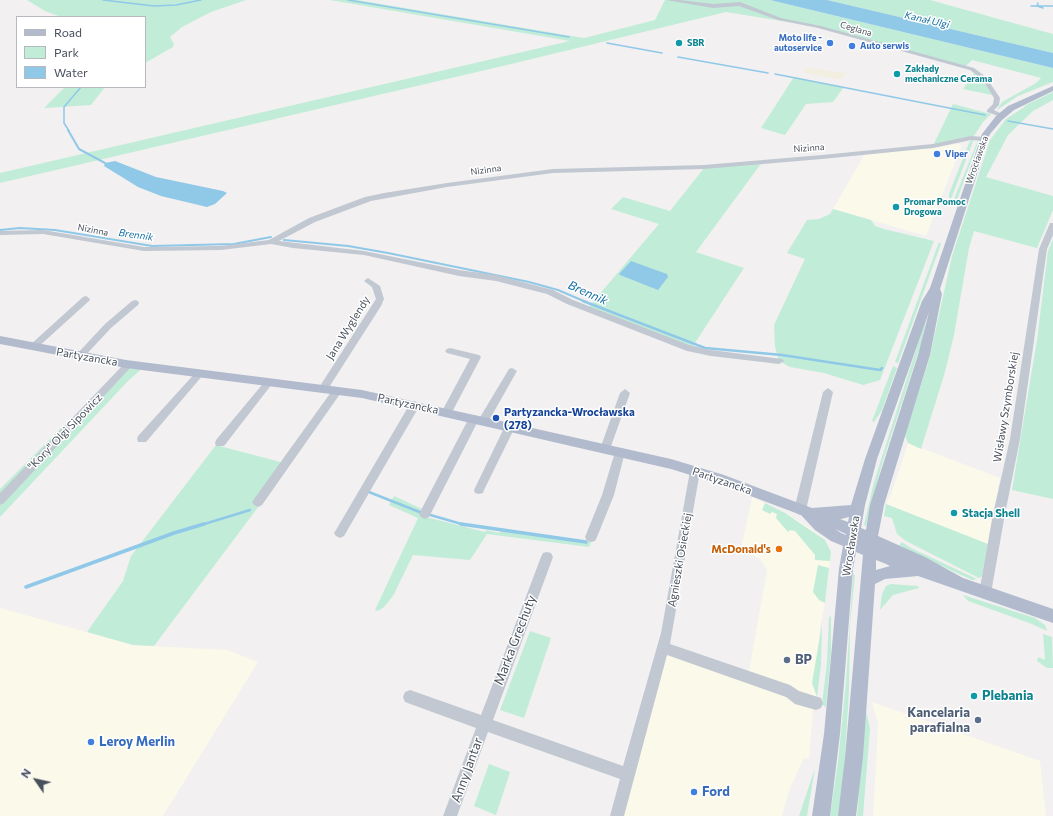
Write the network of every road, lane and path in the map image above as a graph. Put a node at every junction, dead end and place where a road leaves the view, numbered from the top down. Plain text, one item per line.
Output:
1 (669, 0) edge
2 (1053, 88) edge
3 (1002, 116) junction
4 (984, 139) junction
5 (1053, 225) edge
6 (0, 233) edge
7 (271, 242) junction
8 (368, 281) dead end
9 (934, 288) junction
10 (86, 299) dead end
11 (134, 303) dead end
12 (0, 340) edge
13 (33, 347) junction
14 (450, 351) dead end
15 (80, 356) junction
16 (779, 361) dead end
17 (129, 364) junction
18 (512, 370) dead end
19 (200, 374) junction
20 (268, 382) junction
21 (323, 389) junction
22 (337, 391) junction
23 (828, 392) dead end
24 (625, 393) dead end
25 (414, 405) junction
26 (446, 413) junction
27 (478, 420) junction
28 (510, 427) junction
29 (142, 439) dead end
30 (220, 443) dead end
31 (605, 449) junction
32 (620, 452) junction
33 (695, 471) junction
34 (479, 490) dead end
35 (0, 500) edge
36 (258, 502) dead end
37 (857, 510) junction
38 (803, 511) junction
39 (425, 514) dead end
40 (340, 533) dead end
41 (851, 536) junction
42 (591, 537) dead end
43 (870, 544) junction
44 (547, 557) dead end
45 (918, 570) junction
46 (867, 581) junction
47 (958, 583) junction
48 (985, 593) junction
49 (1053, 616) edge
50 (664, 648) junction
51 (410, 697) dead end
52 (816, 703) dead end
53 (484, 723) junction
54 (628, 775) junction
55 (450, 816) edge
56 (617, 816) edge
57 (821, 816) edge
58 (847, 816) edge

1 - 3 street, Ceglana
2 - 3 main road, Wrocławska
3 - 4 main road, Wrocławska
4 - 7 street, Nizinna
4 - 9 main road, Wrocławska
5 - 48 street, Wisławy Szymborskiej
6 - 7 street, Nizinna
7 - 16 street
8 - 21 street, Jana Wyglendy
9 - 37 main road, Wrocławska
9 - 43 main road, Wrocławska
10 - 13 street
11 - 15 street
12 - 13 main road, Partyzancka
13 - 15 main road, Partyzancka
14 - 26 street
15 - 17 main road, Partyzancka
17 - 19 main road, Partyzancka
17 - 35 street, "Kory" Olgi Sipowicz
18 - 27 street
19 - 20 main road, Partyzancka
19 - 29 street
20 - 21 main road, Partyzancka
20 - 30 street
21 - 22 main road, Partyzancka
22 - 25 main road, Partyzancka
22 - 36 street
23 - 38 street
24 - 31 street
25 - 26 main road, Partyzancka
25 - 40 street
26 - 27 main road, Partyzancka
27 - 28 main road, Partyzancka
27 - 39 street
28 - 31 main road, Partyzancka
28 - 34 street
31 - 32 main road, Partyzancka
32 - 33 main road, Partyzancka
32 - 42 street
33 - 38 main road, Partyzancka
33 - 50 street, Agnieszki Osieckiej
37 - 38 main road
37 - 41 main road, Wrocławska
38 - 41 main road, Partyzancka
41 - 43 main road, Partyzancka
41 - 57 main road, Wrocławska
43 - 45 main road
43 - 46 main road, Wrocławska
43 - 47 main road
44 - 53 street, Marka Grechuty
45 - 46 main road
45 - 47 main road
46 - 58 main road, Wrocławska
47 - 48 main road
48 - 49 main road
50 - 52 street
50 - 54 street, Agnieszki Osieckiej
51 - 53 street
53 - 54 street
53 - 55 street, Anny Jantar
54 - 56 street, Agnieszki Osieckiej

